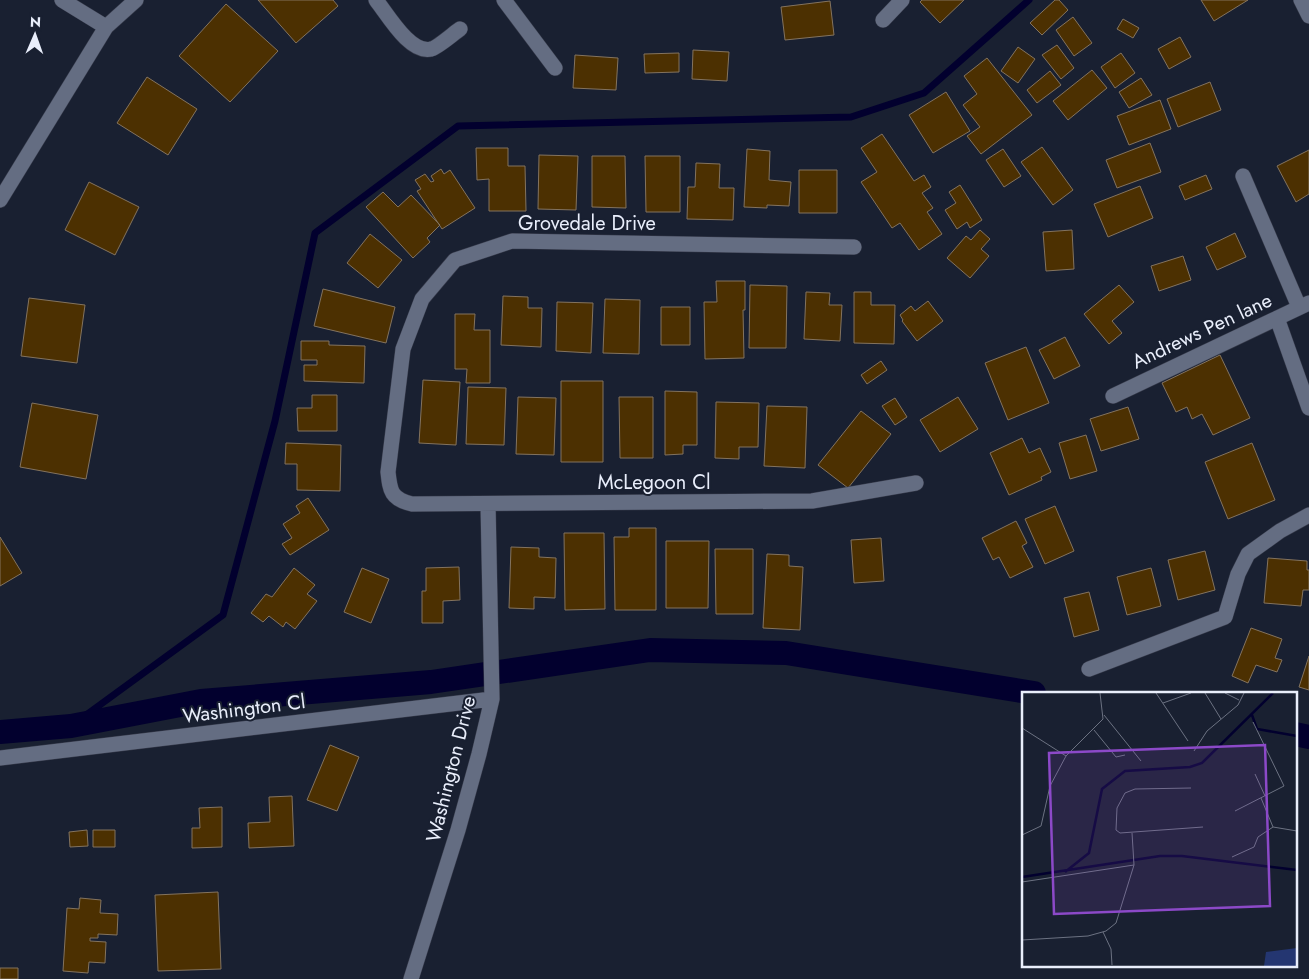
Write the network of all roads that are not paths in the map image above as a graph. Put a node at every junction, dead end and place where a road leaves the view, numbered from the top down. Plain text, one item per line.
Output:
1 (62, 0) edge
2 (136, 0) edge
3 (376, 0) edge
4 (504, 0) edge
5 (902, 0) edge
6 (1301, 0) edge
7 (1309, 16) edge
8 (883, 20) dead end
9 (106, 27) junction
10 (460, 29) dead end
11 (555, 68) dead end
12 (1243, 176) dead end
13 (0, 200) edge
14 (854, 246) dead end
15 (1304, 305) edge
16 (1277, 318) junction
17 (1113, 396) dead end
18 (1309, 408) edge
19 (916, 483) dead end
20 (393, 495) joint
21 (488, 504) junction
22 (1309, 515) edge
23 (1090, 669) dead end
24 (492, 699) junction
25 (0, 758) edge
26 (411, 979) edge

1 - 9 street
2 - 9 street
3 - 10 street
4 - 11 street
5 - 8 street
6 - 7 street
9 - 13 street
12 - 15 street
14 - 20 street, Grovedale Drive
15 - 16 street, Andrews Pen lane
16 - 17 street, Andrews Pen lane
16 - 18 street
19 - 21 street, McLegoon Cl
20 - 21 street, McLegoon Cl
21 - 24 street, Washington Drive
22 - 23 street
24 - 25 street, Washington Cl
24 - 26 street, Washington Drive

